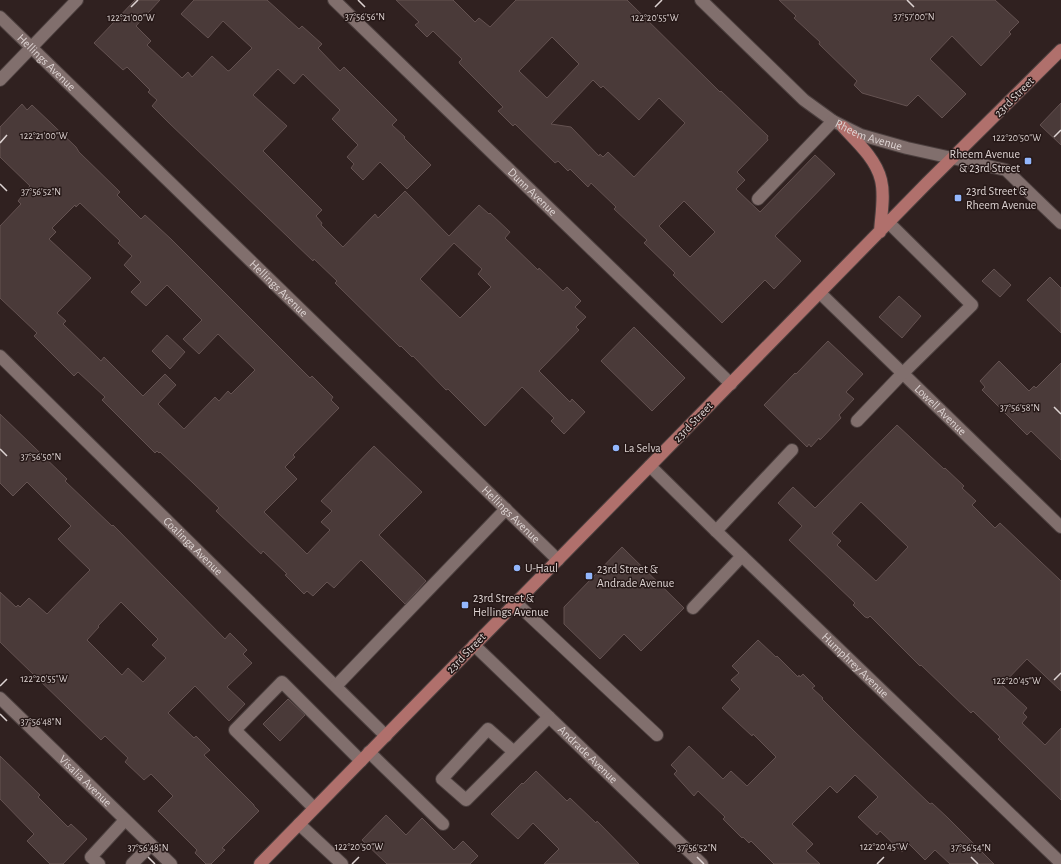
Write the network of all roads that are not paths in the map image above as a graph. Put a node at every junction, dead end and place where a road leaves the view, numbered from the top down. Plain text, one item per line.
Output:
1 (77, 0) edge
2 (334, 0) edge
3 (701, 0) edge
4 (0, 17) edge
5 (32, 47) junction
6 (1061, 50) edge
7 (0, 80) edge
8 (833, 121) junction
9 (843, 127) junction
10 (954, 158) junction
11 (758, 199) dead end
12 (889, 223) junction
13 (1061, 223) edge
14 (880, 232) junction
15 (820, 293) junction
16 (0, 356) edge
17 (902, 374) junction
18 (731, 384) junction
19 (857, 421) dead end
20 (792, 450) dead end
21 (650, 466) junction
22 (506, 509) junction
23 (1061, 527) edge
24 (716, 531) junction
25 (742, 556) junction
26 (558, 560) junction
27 (516, 602) junction
28 (693, 608) dead end
29 (474, 645) junction
30 (336, 686) junction
31 (0, 698) edge
32 (548, 717) junction
33 (657, 734) dead end
34 (386, 736) junction
35 (514, 752) junction
36 (365, 756) junction
37 (314, 808) junction
38 (125, 820) junction
39 (299, 824) junction
40 (444, 824) dead end
41 (151, 845) junction
42 (1060, 862) edge
43 (99, 864) edge
44 (132, 864) edge
45 (171, 864) edge
46 (260, 864) edge
47 (342, 864) edge
48 (702, 864) edge

1 - 5 street
2 - 18 street, Dunn Avenue
3 - 8 street, Rheem Avenue
4 - 5 street, Hellings Avenue
5 - 7 street
5 - 22 street, Hellings Avenue
6 - 10 main road, 23rd Street
8 - 9 street, Rheem Avenue
8 - 11 street
9 - 10 street, Rheem Avenue
9 - 14 main road
10 - 12 main road, 23rd Street
10 - 13 street, Rheem Avenue
12 - 14 main road, 23rd Street
12 - 17 street
14 - 15 main road, 23rd Street
15 - 17 street, Lowell Avenue
15 - 18 main road, 23rd Street
16 - 30 street, Coalinga Avenue
17 - 19 street
17 - 23 street, Lowell Avenue
18 - 21 main road, 23rd Street
20 - 24 street
21 - 24 street, Humphrey Avenue
21 - 26 main road, 23rd Street
22 - 26 street, Hellings Avenue
22 - 30 street
24 - 25 street, Humphrey Avenue
25 - 28 street
25 - 42 street, Humphrey Avenue
26 - 27 main road, 23rd Street
27 - 29 main road, 23rd Street
27 - 33 street
29 - 32 street, Andrade Avenue
29 - 34 main road, 23rd Street
30 - 34 street, Coalinga Avenue
31 - 38 street, Visalia Avenue
32 - 35 street
32 - 48 street, Andrade Avenue
34 - 36 main road, 23rd Street
35 - 35 street
36 - 37 main road, 23rd Street
36 - 37 street
36 - 40 street
37 - 39 main road, 23rd Street
38 - 41 street, Visalia Avenue
38 - 43 street
39 - 46 main road, 23rd Street
39 - 47 street
41 - 44 street
41 - 45 street, Visalia Avenue

